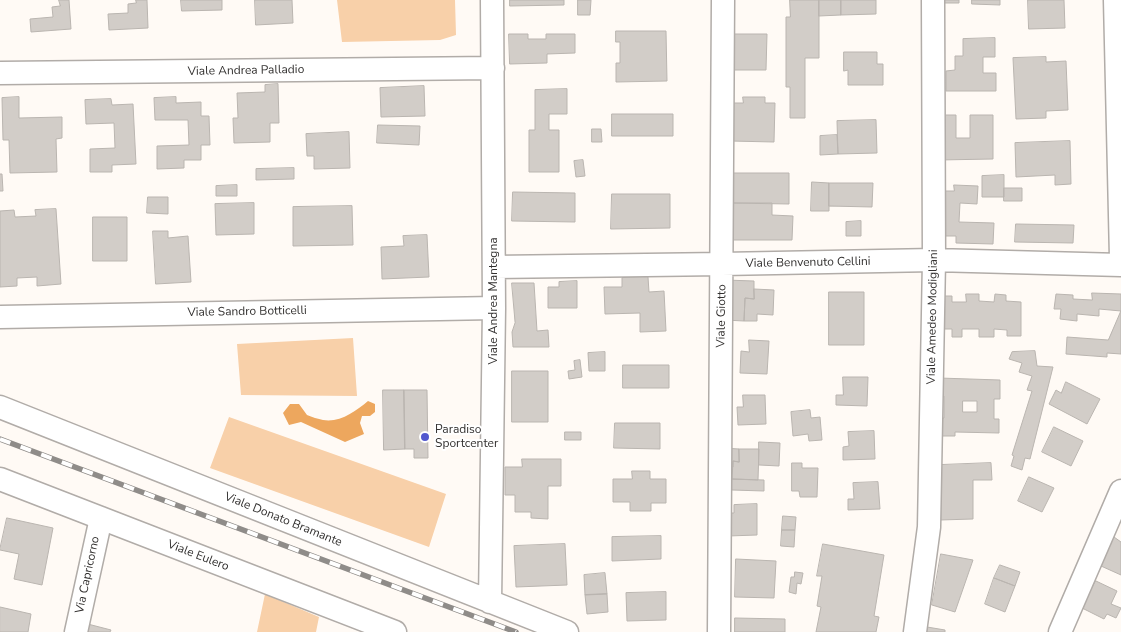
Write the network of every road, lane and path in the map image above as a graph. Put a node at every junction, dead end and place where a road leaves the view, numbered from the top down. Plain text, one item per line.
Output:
1 (492, 0) edge
2 (723, 0) edge
3 (933, 0) edge
4 (1115, 0) edge
5 (492, 68) junction
6 (0, 73) edge
7 (1121, 258) edge
8 (934, 260) junction
9 (722, 264) junction
10 (1121, 265) edge
11 (494, 267) junction
12 (494, 308) junction
13 (0, 317) edge
14 (0, 406) edge
15 (0, 479) edge
16 (1121, 490) edge
17 (101, 518) junction
18 (490, 602) junction
19 (76, 632) edge
20 (395, 632) edge
21 (567, 632) edge
22 (718, 632) edge
23 (915, 632) edge
24 (1060, 632) edge

1 - 5 street, Viale Andrea Mantegna
2 - 9 street, Viale Giotto
3 - 8 street, Viale Amedeo Modigliani
4 - 7 street
5 - 6 street, Viale Andrea Palladio
5 - 11 street, Viale Andrea Mantegna
8 - 9 street, Viale Benvenuto Cellini
8 - 10 street, Viale Benvenuto Cellini
8 - 23 street, Viale Amedeo Modigliani
9 - 11 street, Viale Benvenuto Cellini
9 - 22 street, Viale Giotto
11 - 12 street, Viale Andrea Mantegna
12 - 13 street, Viale Sandro Botticelli
12 - 18 street, Viale Andrea Mantegna
14 - 18 street, Viale Donato Bramante
15 - 17 street, Viale Eulero
16 - 24 street
17 - 19 street, Via Capricorno
17 - 20 street, Viale Eulero
18 - 21 street, Viale Donato Bramante

